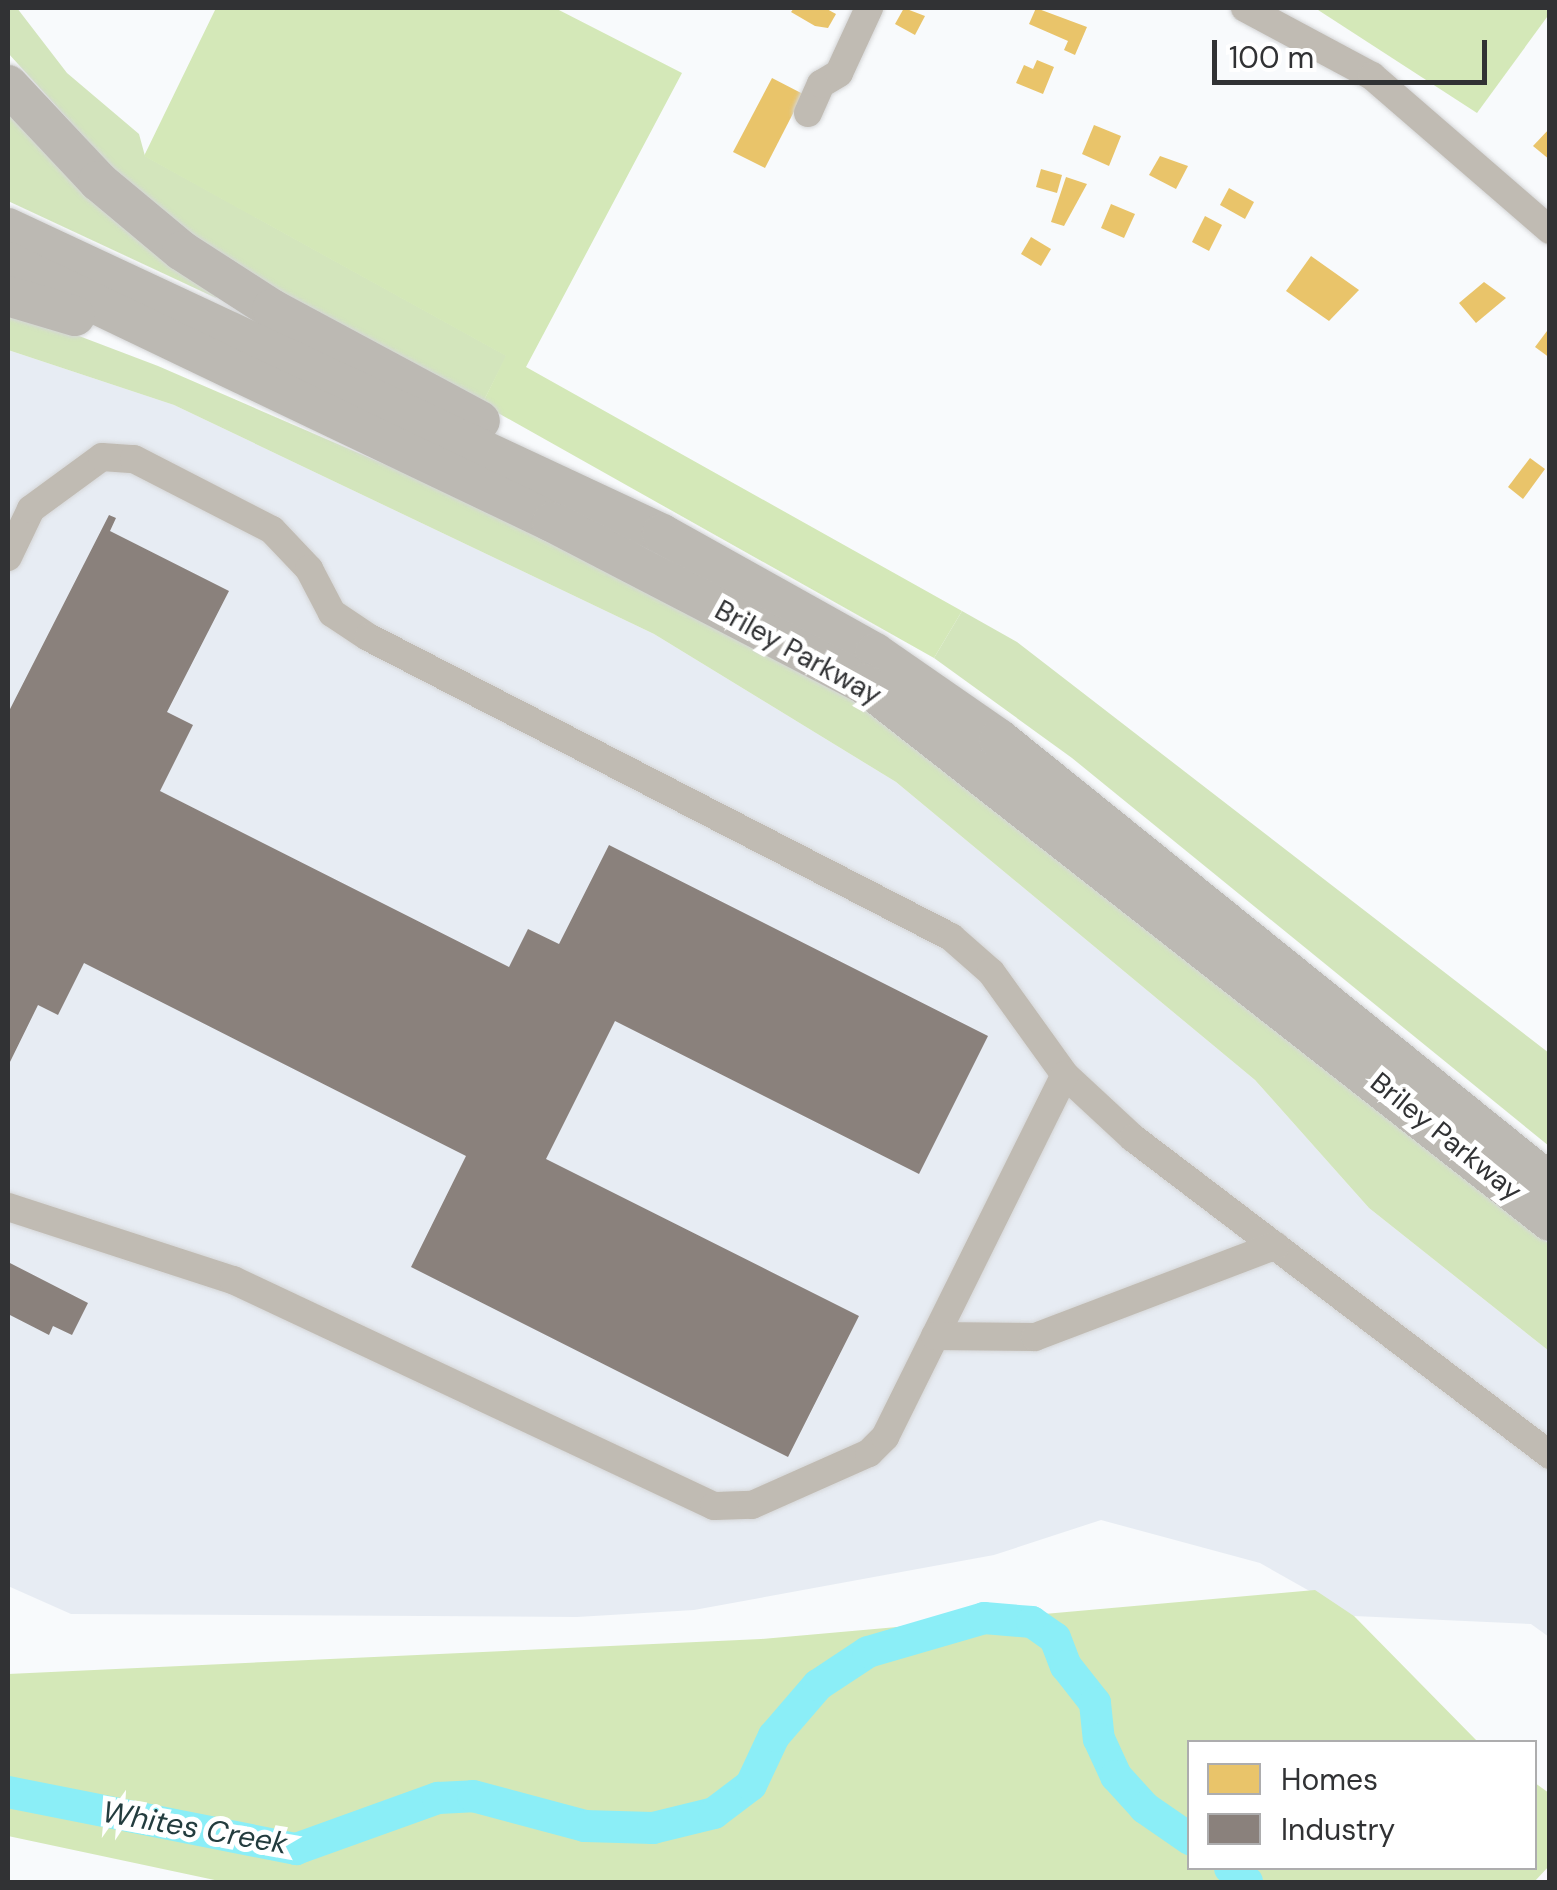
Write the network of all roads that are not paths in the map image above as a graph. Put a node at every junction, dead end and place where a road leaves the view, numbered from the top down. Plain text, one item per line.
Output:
1 (869, 8) edge
2 (1245, 8) edge
3 (8, 85) edge
4 (808, 114) dead end
5 (8, 228) edge
6 (1550, 230) edge
7 (8, 262) edge
8 (8, 296) edge
9 (217, 361) junction
10 (662, 534) junction
11 (8, 558) edge
12 (1065, 1074) junction
13 (1550, 1182) edge
14 (8, 1207) edge
15 (1550, 1220) edge
16 (1275, 1246) junction
17 (935, 1336) junction
18 (1550, 1455) edge

1 - 4 street
2 - 6 street
3 - 10 highway
5 - 10 highway, Briley Parkway
7 - 9 highway, Briley Parkway
8 - 9 highway
9 - 15 highway, Briley Parkway
10 - 13 highway, Briley Parkway
11 - 12 street
12 - 16 street
12 - 17 street
14 - 17 street
16 - 17 street
16 - 18 street

